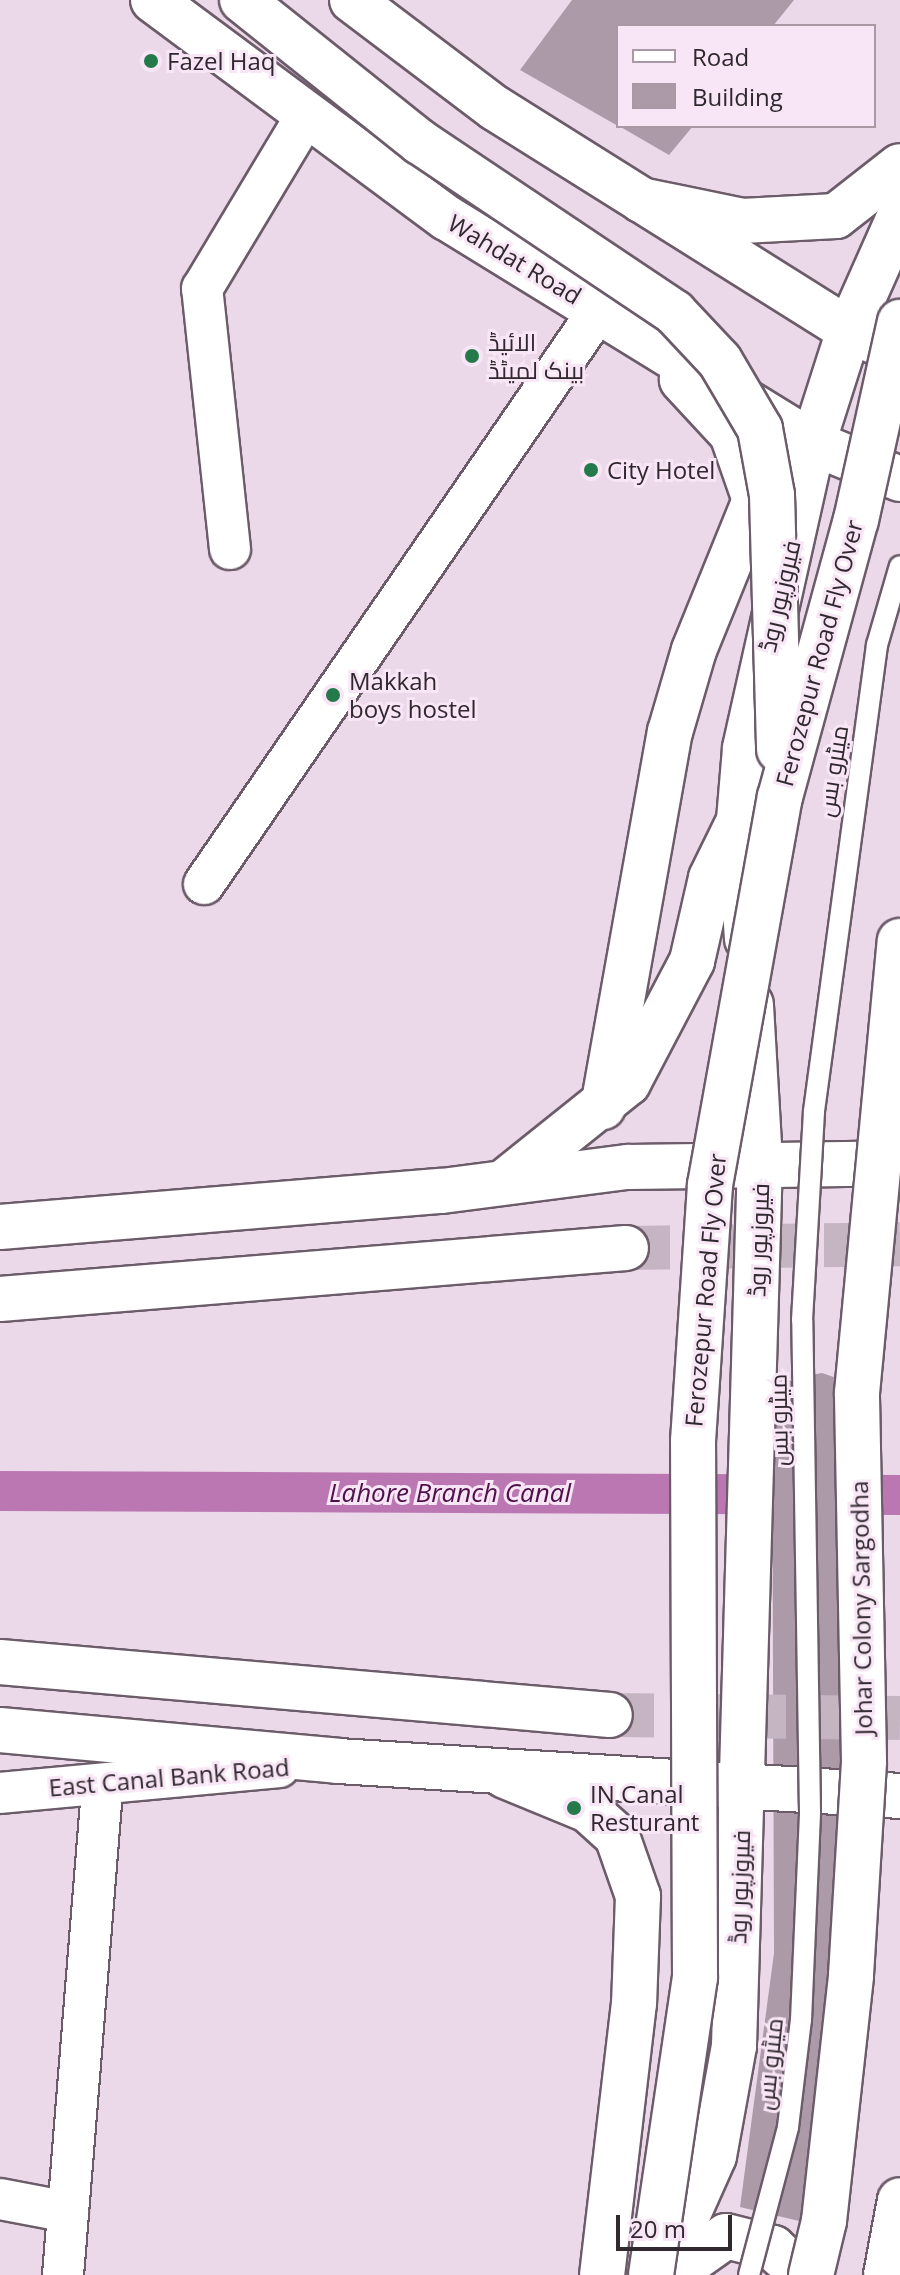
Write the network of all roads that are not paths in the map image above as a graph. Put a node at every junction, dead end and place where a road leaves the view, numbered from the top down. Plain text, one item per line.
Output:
1 (153, 0) edge
2 (242, 0) edge
3 (352, 0) edge
4 (307, 114) junction
5 (900, 166) edge
6 (641, 200) junction
7 (900, 215) edge
8 (617, 321) junction
9 (900, 322) edge
10 (849, 330) junction
11 (900, 353) edge
12 (813, 443) junction
13 (900, 479) edge
14 (752, 520) junction
15 (230, 549) dead end
16 (900, 566) edge
17 (780, 797) junction
18 (739, 820) junction
19 (204, 884) dead end
20 (900, 941) edge
21 (603, 1107) junction
22 (760, 1162) junction
23 (900, 1163) edge
24 (508, 1179) junction
25 (0, 1227) edge
26 (626, 1248) tunnel mouth
27 (0, 1299) edge
28 (0, 1662) edge
29 (610, 1715) tunnel mouth
30 (0, 1730) edge
31 (338, 1761) junction
32 (488, 1770) junction
33 (102, 1785) junction
34 (743, 1785) junction
35 (0, 1793) edge
36 (900, 1796) edge
37 (734, 2046) junction
38 (0, 2199) edge
39 (900, 2200) edge
40 (68, 2212) junction
41 (604, 2258) edge
42 (63, 2275) edge
43 (651, 2275) edge
44 (661, 2275) edge
45 (671, 2275) edge
46 (749, 2275) edge
47 (803, 2275) edge
48 (811, 2275) edge
49 (886, 2275) edge

1 - 4 main road, Wahdat Road
2 - 17 main road, bridge
3 - 6 main road
4 - 8 main road, Wahdat Road
4 - 15 street
5 - 6 main road
6 - 10 main road
7 - 10 main road, فیروزپور روڈ
8 - 12 main road, Wahdat Road
8 - 14 main road
8 - 19 street
9 - 17 main road, Ferozepur Road Fly Over, bridge
10 - 11 main road
10 - 12 main road, فیروزپور روڈ
12 - 13 main road, Wahdat Road
12 - 14 main road
12 - 18 main road, فیروزپور روڈ
14 - 21 main road
16 - 46 lane, میٹرو بس, bridge
17 - 43 main road, Ferozepur Road Fly Over, bridge
18 - 21 main road
18 - 22 main road, فیروزپور روڈ
20 - 48 main road, Johar Colony Sargodha, bridge
21 - 24 main road
22 - 23 main road
22 - 24 main road
22 - 34 main road, فیروزپور روڈ
24 - 25 main road
26 - 27 main road
28 - 29 main road
30 - 31 main road
31 - 32 main road
31 - 33 street, East Canal Bank Road
32 - 34 main road
32 - 41 main road
33 - 35 street, East Canal Bank Road
33 - 40 street
34 - 36 main road
34 - 37 main road, فیروزپور روڈ
37 - 41 main road
37 - 44 main road, فیروزپور روڈ
38 - 40 street
39 - 49 main road
40 - 42 street
45 - 47 main road

